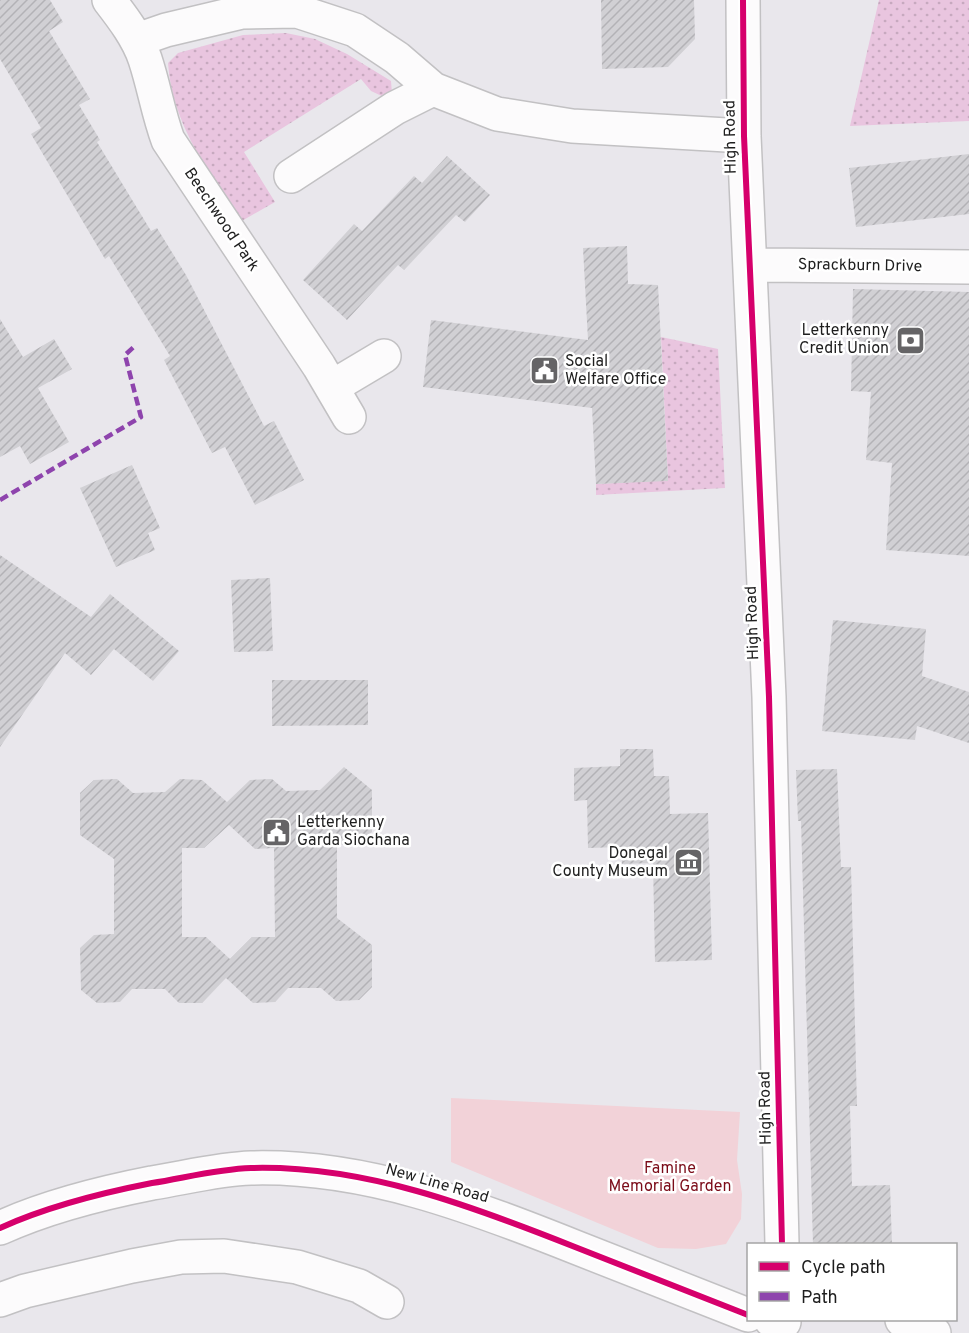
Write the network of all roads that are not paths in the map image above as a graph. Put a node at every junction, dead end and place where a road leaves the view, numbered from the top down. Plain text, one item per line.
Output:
1 (109, 0) edge
2 (743, 0) edge
3 (137, 40) junction
4 (433, 89) junction
5 (744, 136) junction
6 (291, 176) dead end
7 (750, 266) junction
8 (969, 267) edge
9 (384, 356) dead end
10 (332, 387) junction
11 (349, 417) dead end
12 (0, 1228) edge
13 (782, 1243) edge
14 (0, 1300) edge
15 (387, 1302) dead end
16 (747, 1315) edge
17 (904, 1321) edge
18 (934, 1333) edge

1 - 3 street, Beechwood Park
2 - 5 street, High Road
3 - 4 street
3 - 10 street, Beechwood Park
4 - 5 street
4 - 6 street
5 - 7 street, High Road
7 - 8 street, Sprackburn Drive
7 - 13 street, High Road
9 - 10 street
10 - 11 street, Beechwood Park
12 - 16 street, New Line Road
14 - 15 street
17 - 18 street

